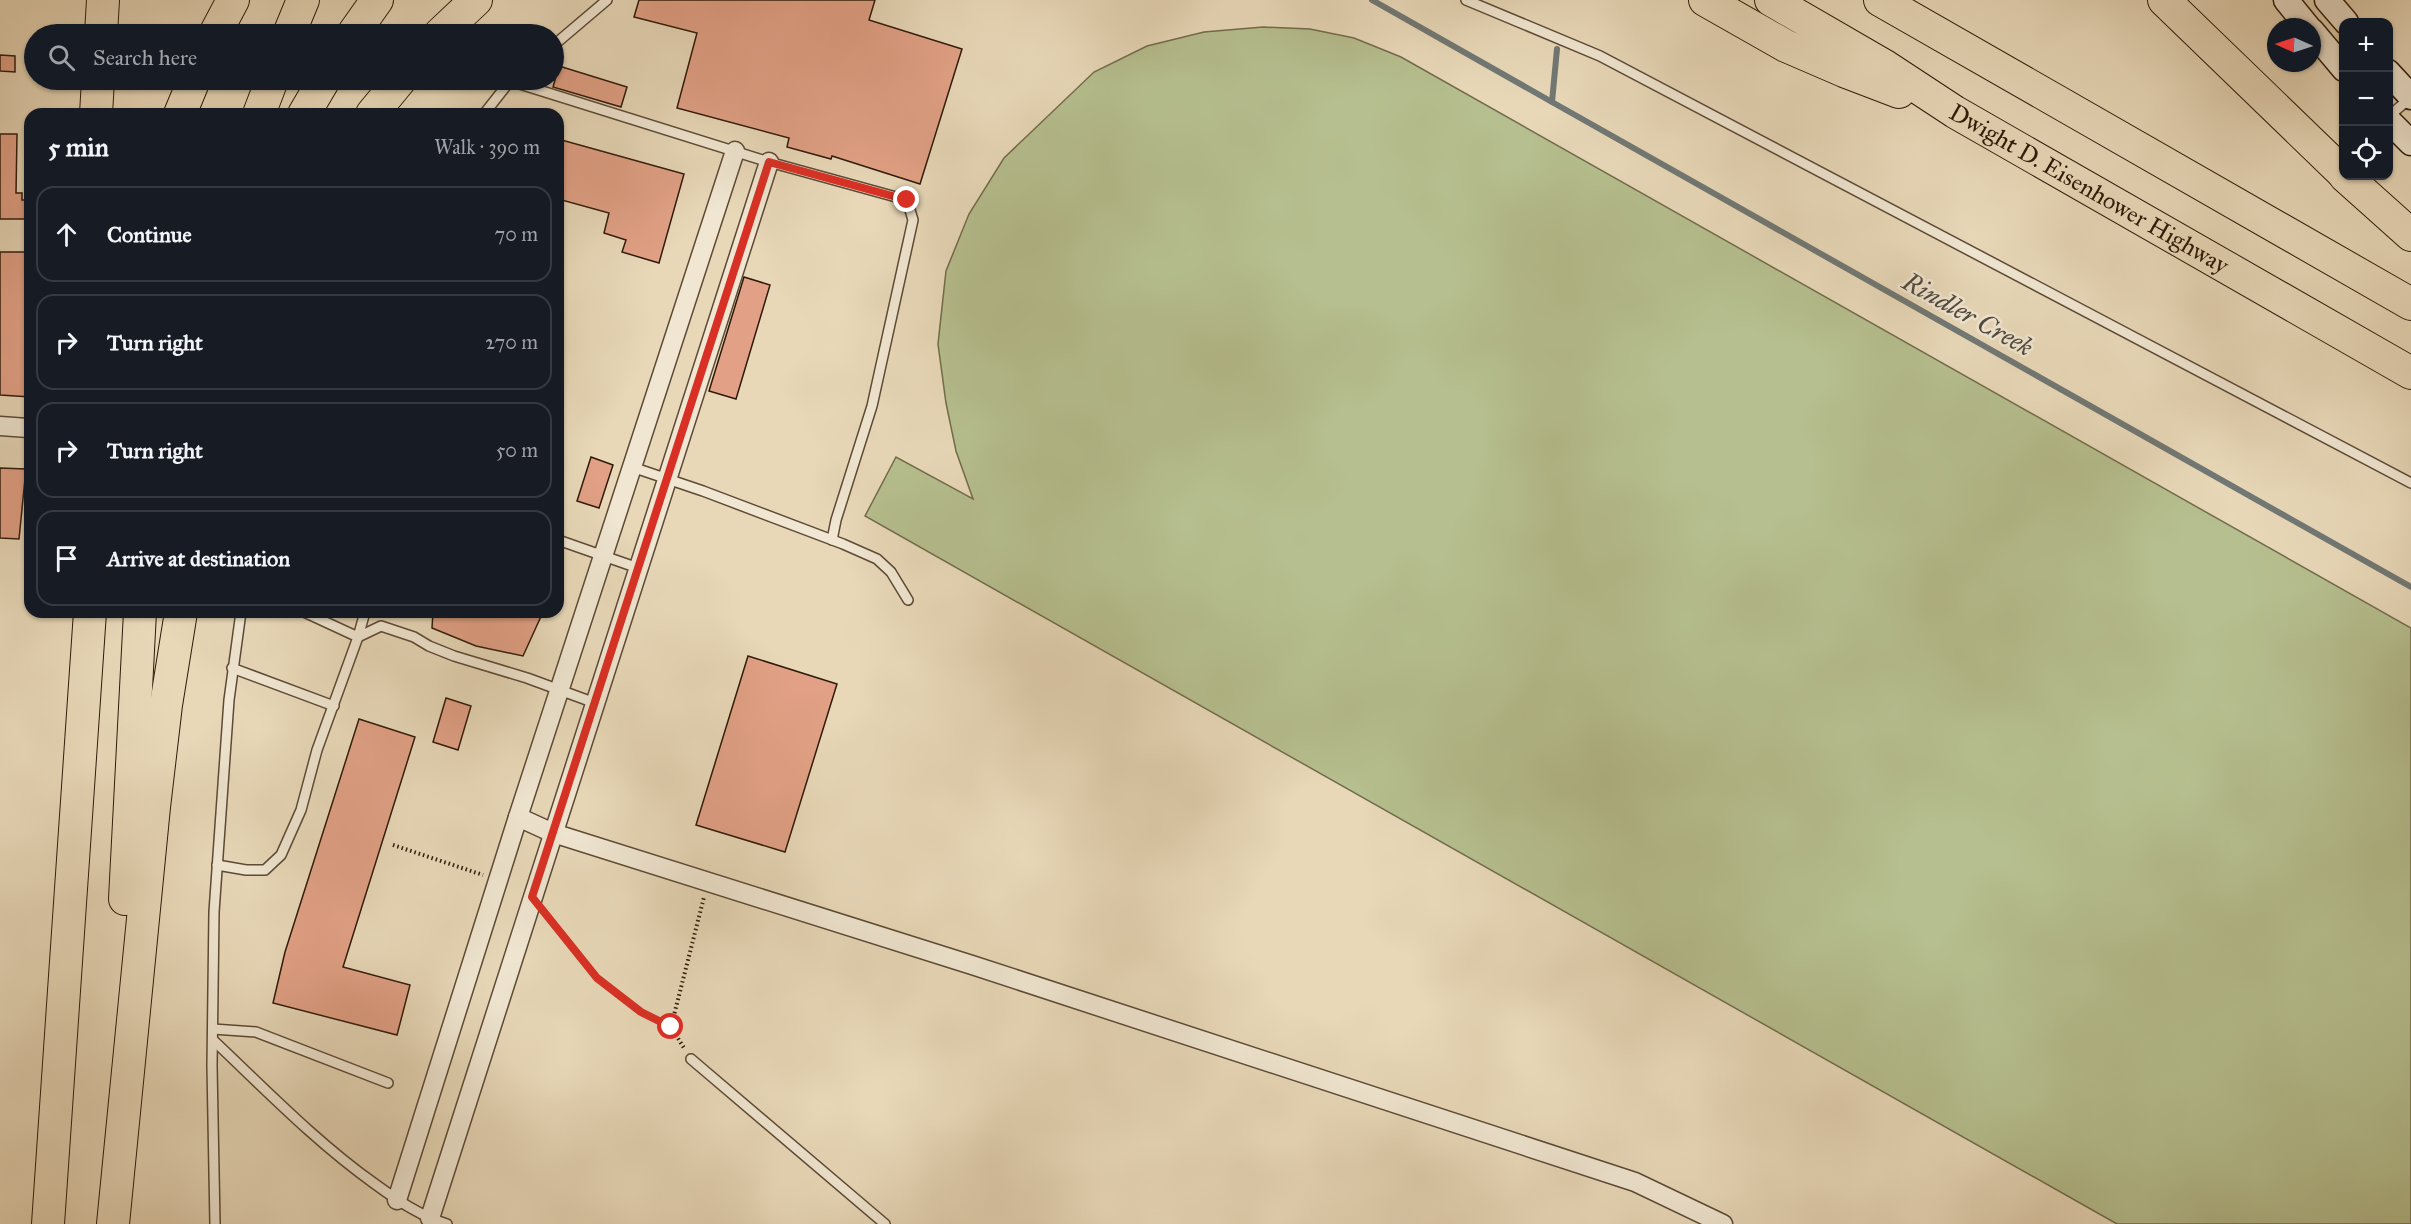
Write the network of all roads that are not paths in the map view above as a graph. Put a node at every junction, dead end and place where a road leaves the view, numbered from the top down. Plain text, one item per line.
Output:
1 (103, 0) edge
2 (233, 0) edge
3 (303, 0) edge
4 (377, 0) edge
5 (476, 0) edge
6 (607, 0) edge
7 (1466, 0) edge
8 (1705, 0) edge
9 (1771, 0) edge
10 (1880, 0) edge
11 (2286, 0) edge
12 (2327, 0) edge
13 (2171, 6) edge
14 (2301, 18) edge
15 (2343, 18) edge
16 (102, 24) edge
17 (220, 24) edge
18 (294, 24) edge
19 (360, 24) edge
20 (451, 24) edge
21 (564, 37) edge
22 (2321, 42) edge
23 (2339, 64) edge
24 (2393, 77) edge
25 (97, 90) edge
26 (190, 90) edge
27 (268, 90) edge
28 (318, 90) edge
29 (392, 90) edge
30 (503, 90) edge
31 (543, 90) edge
32 (2411, 97) edge
33 (96, 108) edge
34 (182, 108) edge
35 (261, 108) edge
36 (308, 108) edge
37 (377, 108) edge
38 (489, 108) edge
39 (1955, 112) junction
40 (2393, 113) edge
41 (2393, 123) edge
42 (2411, 143) edge
43 (735, 151) junction
44 (769, 162) junction
45 (2339, 170) edge
46 (2350, 180) edge
47 (2411, 235) edge
48 (2411, 304) edge
49 (2411, 373) edge
50 (0, 426) edge
51 (24, 428) edge
52 (632, 467) junction
53 (667, 480) junction
54 (2411, 483) edge
55 (832, 540) junction
56 (564, 542) edge
57 (604, 556) junction
58 (638, 568) junction
59 (908, 600) dead end
60 (90, 618) edge
61 (140, 618) edge
62 (180, 618) edge
63 (240, 618) edge
64 (317, 618) edge
65 (363, 618) edge
66 (358, 637) junction
67 (232, 668) junction
68 (560, 691) junction
69 (595, 703) junction
70 (334, 706) junction
71 (519, 817) junction
72 (553, 833) junction
73 (217, 866) junction
74 (213, 1029) junction
75 (213, 1040) junction
76 (691, 1059) road end
77 (388, 1083) dead end
78 (397, 1200) junction
79 (438, 1221) edge
80 (48, 1224) edge
81 (111, 1224) edge
82 (215, 1224) edge
83 (885, 1224) edge
84 (1723, 1224) edge

1 - 16 highway
2 - 17 highway
3 - 18 highway
4 - 19 highway
5 - 20 highway
6 - 21 lane
7 - 54 lane
8 - 39 highway
9 - 39 highway, Dwight D. Eisenhower Highway
10 - 48 highway
11 - 14 main road
12 - 15 main road
13 - 45 highway
22 - 23 main road
24 - 32 main road
25 - 33 highway
26 - 34 highway
27 - 35 highway
28 - 36 highway
29 - 37 highway
30 - 38 lane
31 - 43 lane
32 - 40 lane
39 - 49 highway, Dwight D. Eisenhower Highway
41 - 42 main road
43 - 44 lane
43 - 52 street
44 - 53 street
44 - 55 lane
46 - 47 highway
50 - 51 street
52 - 53 lane
52 - 57 street
53 - 55 lane
53 - 58 street
55 - 59 lane
56 - 57 lane
57 - 58 lane
57 - 68 street
58 - 69 street
60 - 80 highway
61 - 81 highway
62 - 81 highway
63 - 67 lane
64 - 66 lane
65 - 66 lane
66 - 68 lane
66 - 70 lane
67 - 70 lane
67 - 73 lane
68 - 69 lane
68 - 71 street
69 - 72 street
70 - 73 lane
71 - 72 street
71 - 78 street
72 - 79 street
72 - 84 street
73 - 74 lane
74 - 75 lane
74 - 77 lane
75 - 78 lane
75 - 82 lane
76 - 83 lane
78 - 79 lane

